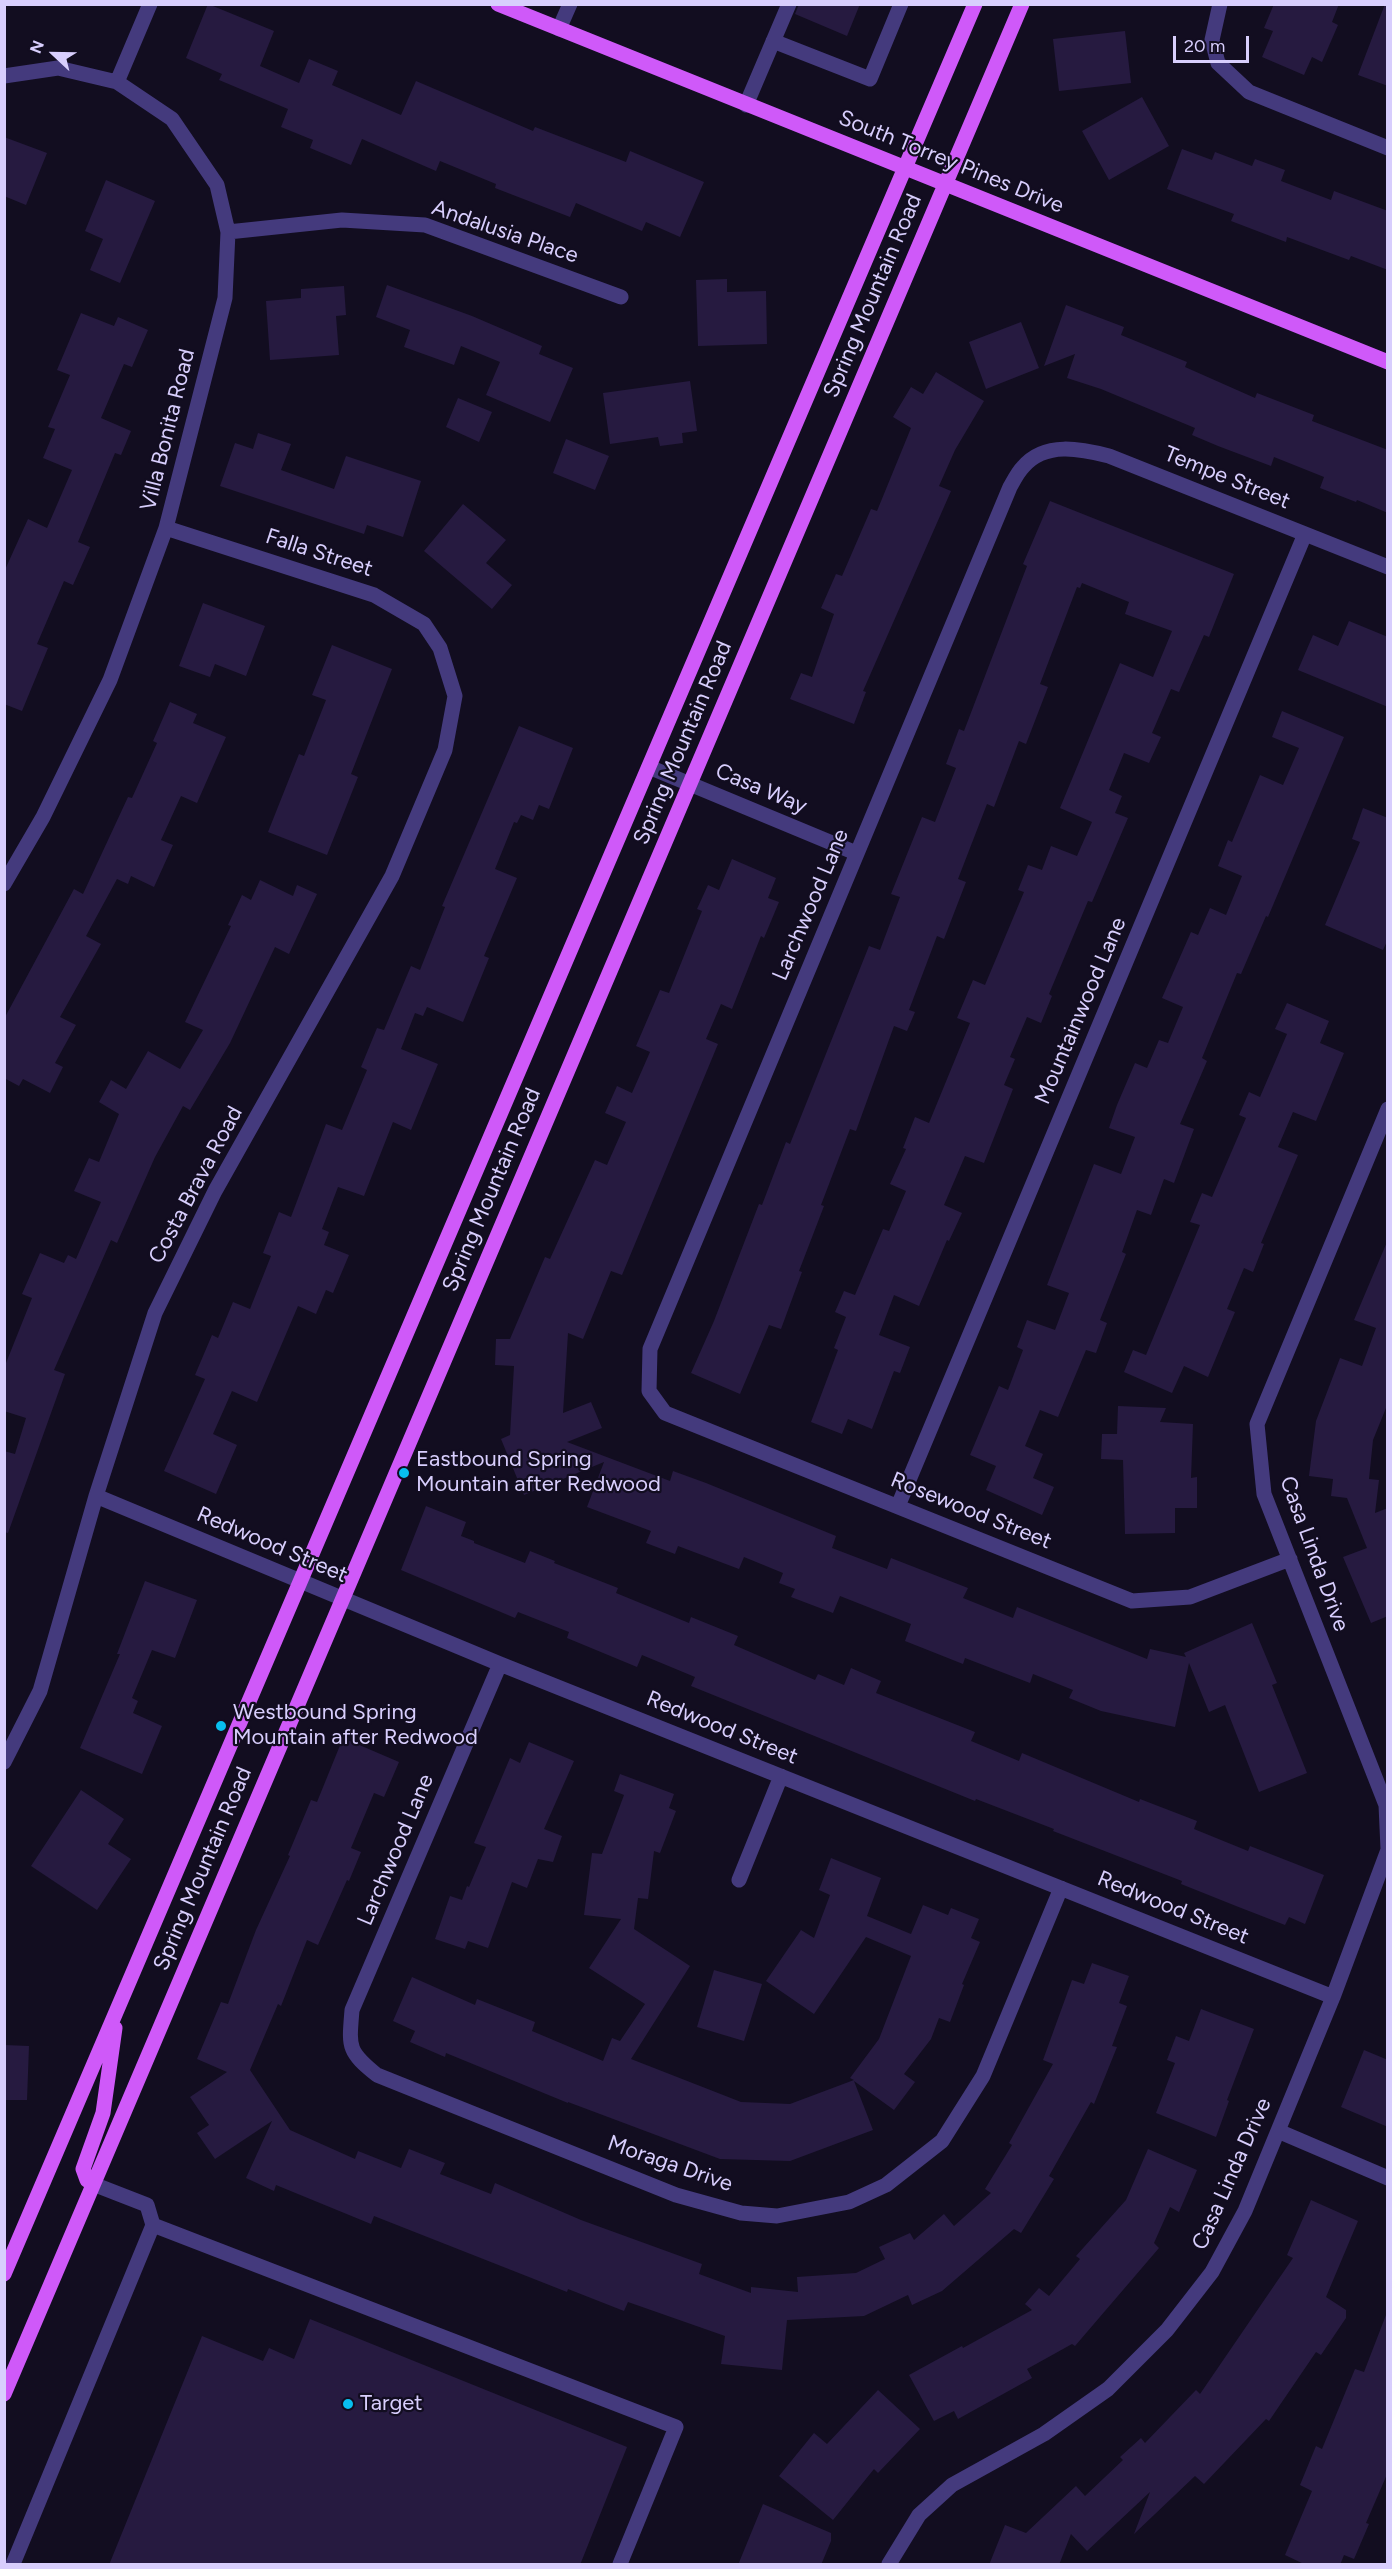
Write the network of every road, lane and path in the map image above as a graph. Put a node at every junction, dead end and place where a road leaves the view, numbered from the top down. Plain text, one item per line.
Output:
1 (150, 4) edge
2 (498, 4) edge
3 (570, 4) edge
4 (789, 4) edge
5 (901, 4) edge
6 (975, 4) edge
7 (1022, 4) edge
8 (1220, 4) edge
9 (559, 29) junction
10 (773, 42) junction
11 (4, 76) edge
12 (117, 82) junction
13 (746, 105) junction
14 (1388, 148) edge
15 (905, 167) junction
16 (945, 184) junction
17 (228, 232) junction
18 (621, 297) dead end
19 (1388, 362) edge
20 (1046, 452) joint
21 (166, 528) junction
22 (1305, 534) junction
23 (1388, 567) edge
24 (440, 648) joint
25 (649, 767) junction
26 (690, 784) junction
27 (856, 854) junction
28 (4, 884) edge
29 (1388, 1109) edge
30 (649, 1391) joint
31 (96, 1496) junction
32 (898, 1506) junction
33 (1290, 1559) junction
34 (300, 1581) junction
35 (343, 1599) junction
36 (500, 1664) junction
37 (4, 1762) edge
38 (782, 1776) junction
39 (1388, 1849) edge
40 (739, 1880) dead end
41 (1061, 1888) junction
42 (1333, 1997) junction
43 (118, 2008) junction
44 (356, 2058) joint
45 (1278, 2131) junction
46 (1388, 2178) edge
47 (93, 2184) junction
48 (153, 2226) junction
49 (4, 2274) edge
50 (4, 2394) edge
51 (13, 2565) edge
52 (620, 2565) edge
53 (889, 2565) edge

1 - 12 street
2 - 9 main road, South Torrey Pines Drive
3 - 9 street
4 - 10 street
5 - 10 street
6 - 15 main road, Spring Mountain Road
7 - 16 main road, Spring Mountain Road
8 - 14 street
9 - 13 main road, South Torrey Pines Drive
10 - 13 street
11 - 12 street
12 - 17 street, Villa Bonita Road
13 - 15 main road, South Torrey Pines Drive
15 - 16 main road, South Torrey Pines Drive
15 - 25 main road, Spring Mountain Road
16 - 19 main road, South Torrey Pines Drive
16 - 26 main road, Spring Mountain Road
17 - 18 street, Andalusia Place
17 - 21 street, Villa Bonita Road
20 - 22 street, Tempe Street
20 - 27 street, Larchwood Lane
21 - 24 street, Falla Street
21 - 28 street, Villa Bonita Road
22 - 23 street, Tempe Street
22 - 32 street, Mountainwood Lane
24 - 31 street, Costa Brava Road
25 - 26 street, Casa Way
25 - 34 main road, Spring Mountain Road
26 - 27 street, Casa Way
26 - 35 main road, Spring Mountain Road
27 - 30 street, Larchwood Lane
29 - 33 street, Casa Linda Drive
30 - 32 street, Rosewood Street
31 - 34 street, Redwood Street
31 - 37 street, Costa Brava Road
32 - 33 street, Rosewood Street
33 - 39 street, Casa Linda Drive
34 - 35 street, Redwood Street
34 - 43 main road, Spring Mountain Road
35 - 36 street, Redwood Street
35 - 47 main road, Spring Mountain Road
36 - 38 street, Redwood Street
36 - 44 street, Larchwood Lane
38 - 40 street
38 - 41 street, Redwood Street
39 - 42 street, Casa Linda Drive
41 - 42 street, Redwood Street
41 - 44 street, Moraga Drive
42 - 45 street, Casa Linda Drive
43 - 47 main road
43 - 49 main road, Spring Mountain Road
45 - 46 street
45 - 53 street, Casa Linda Drive
47 - 48 street
47 - 50 main road, Spring Mountain Road
48 - 51 street
48 - 52 street

